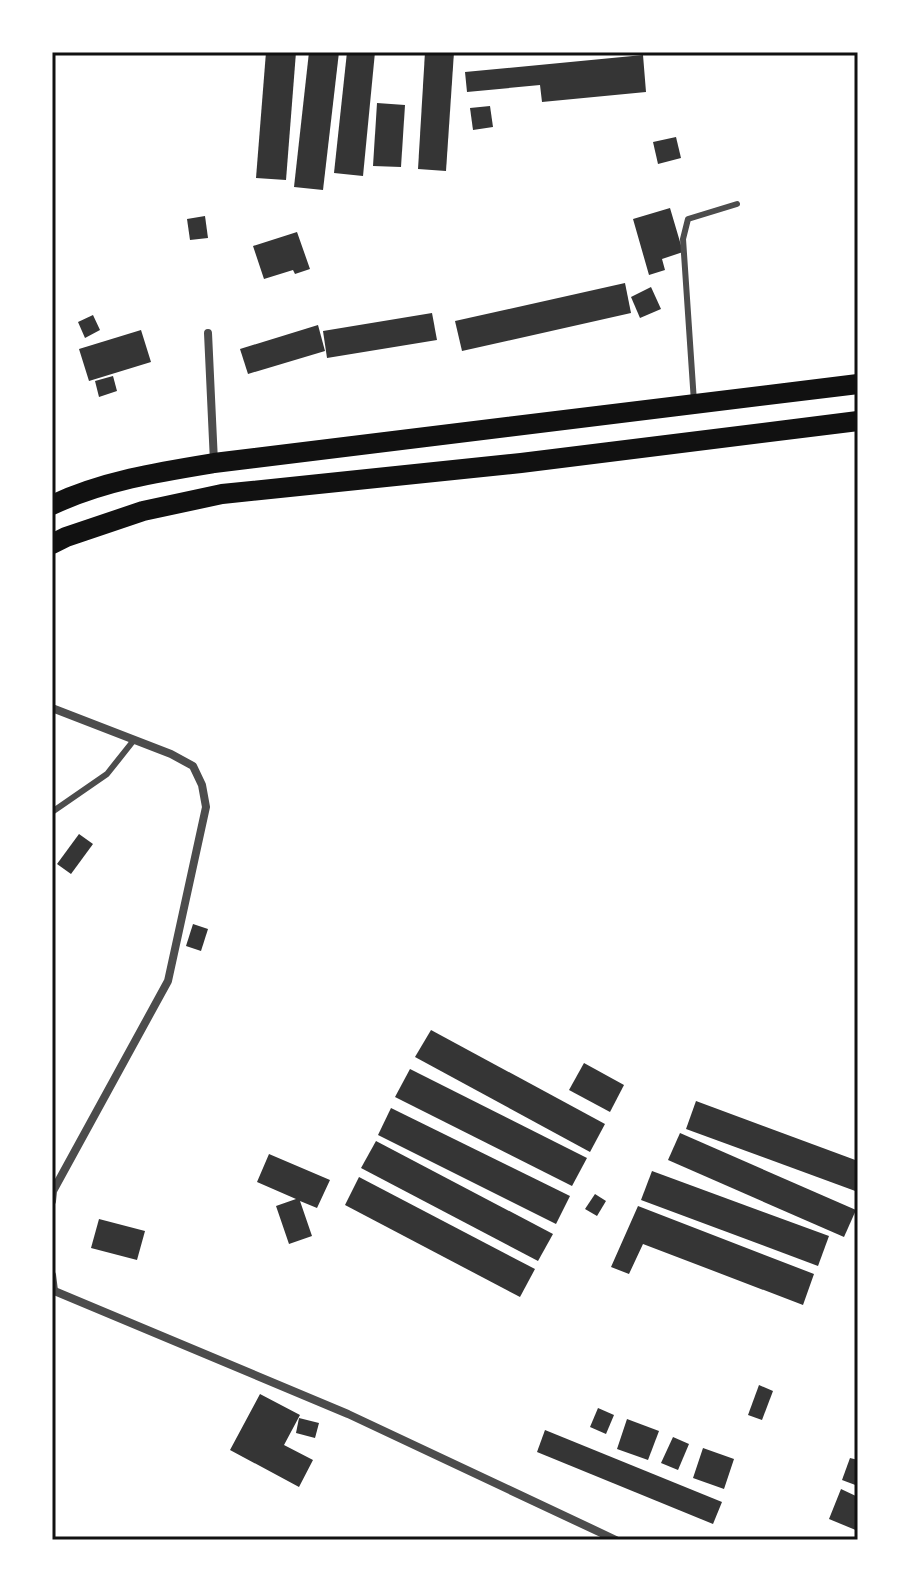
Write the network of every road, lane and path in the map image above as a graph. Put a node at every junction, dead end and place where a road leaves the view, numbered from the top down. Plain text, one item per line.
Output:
1 (737, 204) dead end
2 (208, 333) dead end
3 (858, 384) edge
4 (694, 405) junction
5 (858, 421) edge
6 (214, 463) junction
7 (52, 505) edge
8 (52, 544) edge
9 (52, 708) edge
10 (134, 740) junction
11 (52, 812) edge
12 (52, 1201) edge
13 (52, 1275) edge
14 (53, 1291) edge
15 (616, 1540) edge

1 - 4 lane
2 - 6 street
3 - 4 main road
4 - 6 main road
5 - 8 main road
6 - 7 main road
9 - 10 street
10 - 11 lane
10 - 12 street
13 - 14 street
14 - 15 street

